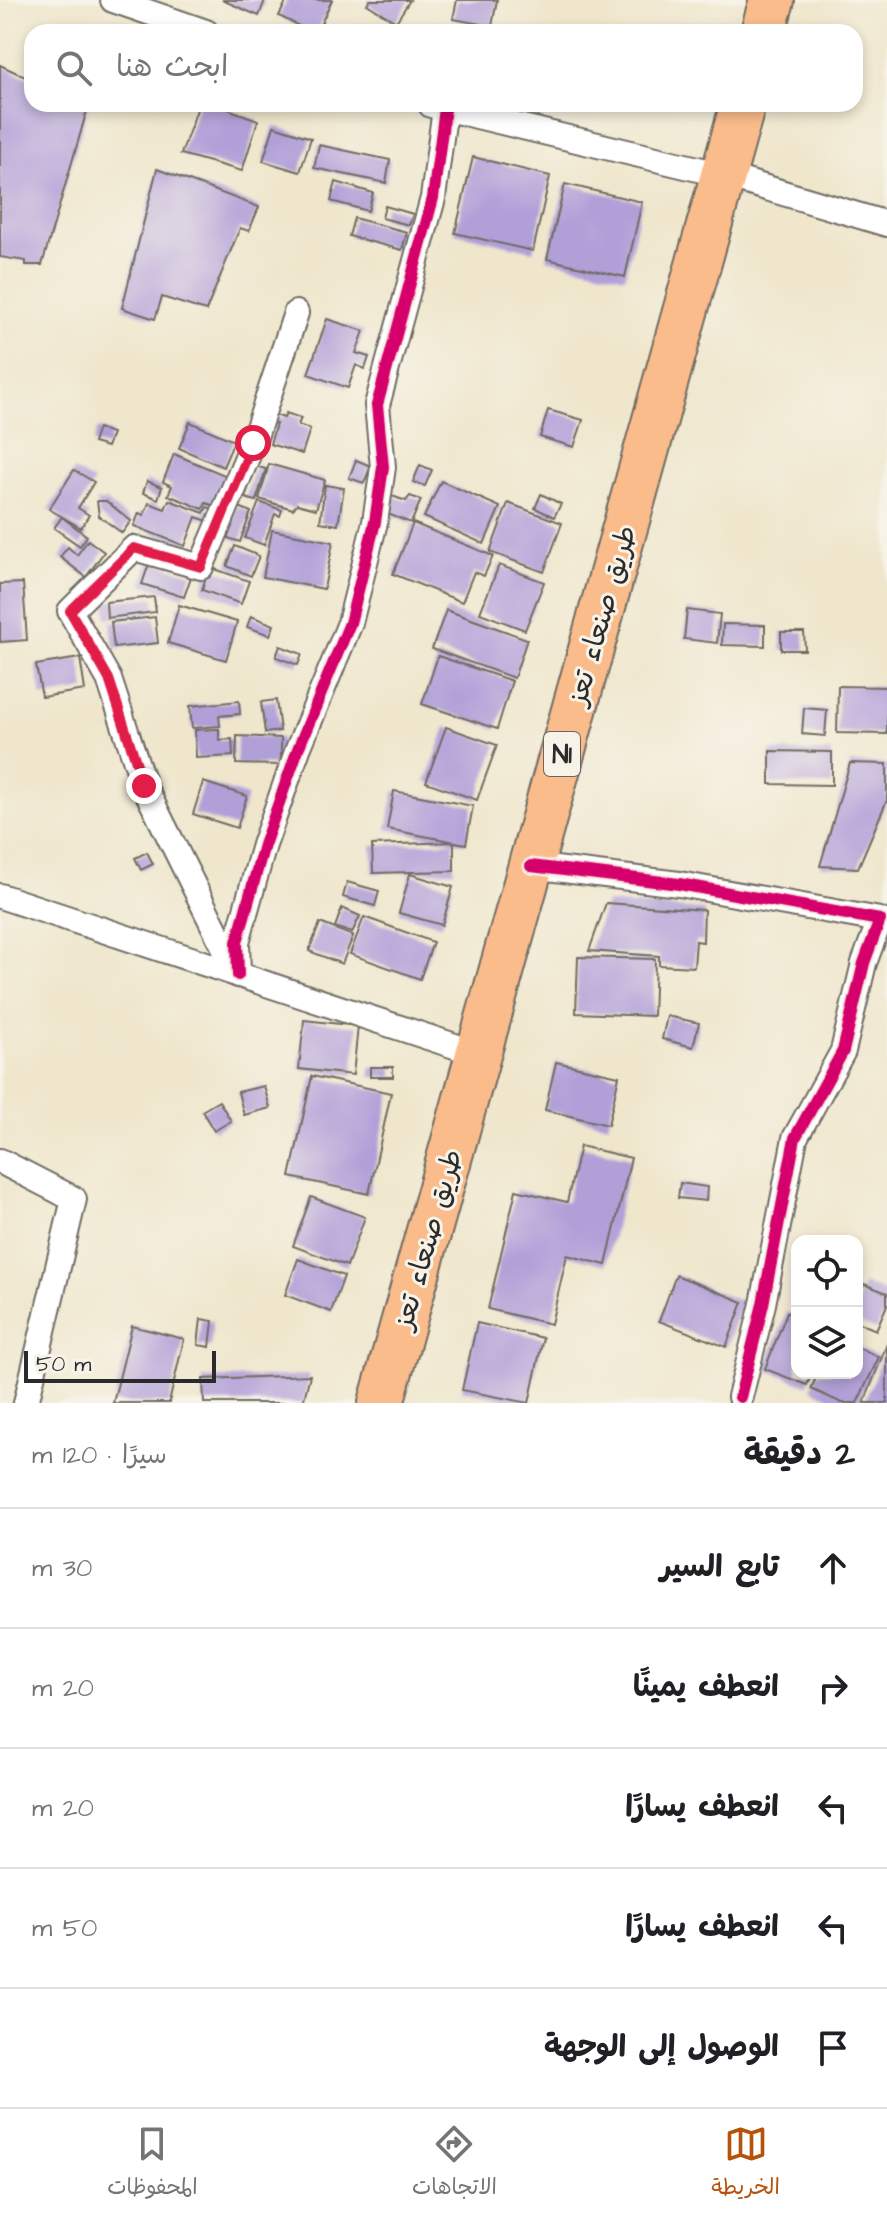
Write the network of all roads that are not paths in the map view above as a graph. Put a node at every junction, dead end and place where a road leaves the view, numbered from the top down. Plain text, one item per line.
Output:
1 (113, 0) edge
2 (772, 0) edge
3 (183, 24) edge
4 (765, 24) edge
5 (437, 112) edge
6 (462, 112) edge
7 (741, 112) edge
8 (723, 175) junction
9 (887, 224) edge
10 (296, 313) dead end
11 (531, 866) junction
12 (0, 896) edge
13 (883, 911) edge
14 (238, 975) junction
15 (479, 1054) junction
16 (0, 1161) edge
17 (744, 1401) edge
18 (26, 1403) edge
19 (381, 1403) edge

1 - 3 street
2 - 4 highway
5 - 14 street
6 - 8 street
7 - 8 highway, طريق صنعاء تعز / N1
8 - 9 street
8 - 11 highway, طريق صنعاء تعز / N1
10 - 14 street
11 - 13 street
11 - 15 highway, طريق صنعاء تعز / N1
12 - 14 street
13 - 17 street
14 - 15 street
15 - 19 highway, طريق صنعاء تعز / N1
16 - 18 street

